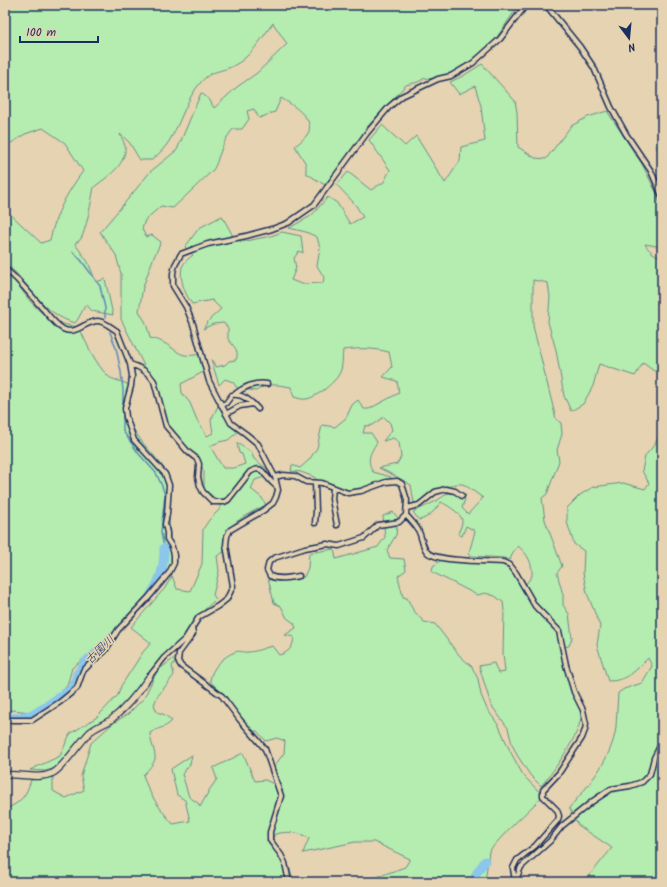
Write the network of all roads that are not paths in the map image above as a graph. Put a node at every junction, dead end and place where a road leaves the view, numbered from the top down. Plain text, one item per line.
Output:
1 (526, 5) edge
2 (546, 5) edge
3 (662, 196) edge
4 (5, 269) edge
5 (130, 364) junction
6 (267, 384) dead end
7 (235, 394) junction
8 (253, 404) junction
9 (221, 405) junction
10 (258, 409) dead end
11 (226, 414) junction
12 (275, 477) junction
13 (315, 483) junction
14 (277, 487) junction
15 (333, 488) junction
16 (462, 496) dead end
17 (407, 508) junction
18 (406, 515) junction
19 (315, 523) dead end
20 (337, 525) dead end
21 (299, 576) dead end
22 (192, 627) junction
23 (149, 677) joint
24 (5, 720) edge
25 (662, 742) edge
26 (5, 775) edge
27 (516, 881) edge
28 (289, 882) edge

1 - 9 street
2 - 3 street
4 - 5 street
5 - 14 street
5 - 24 street
6 - 7 street
7 - 8 street
7 - 9 street
8 - 10 street
8 - 11 street
9 - 11 street
11 - 12 street
12 - 13 street
12 - 14 street
13 - 15 street
13 - 19 street
14 - 22 street
15 - 17 street
15 - 20 street
16 - 17 street
17 - 18 street
18 - 21 street
18 - 27 street
22 - 23 street
22 - 28 street
23 - 26 street
25 - 27 street

